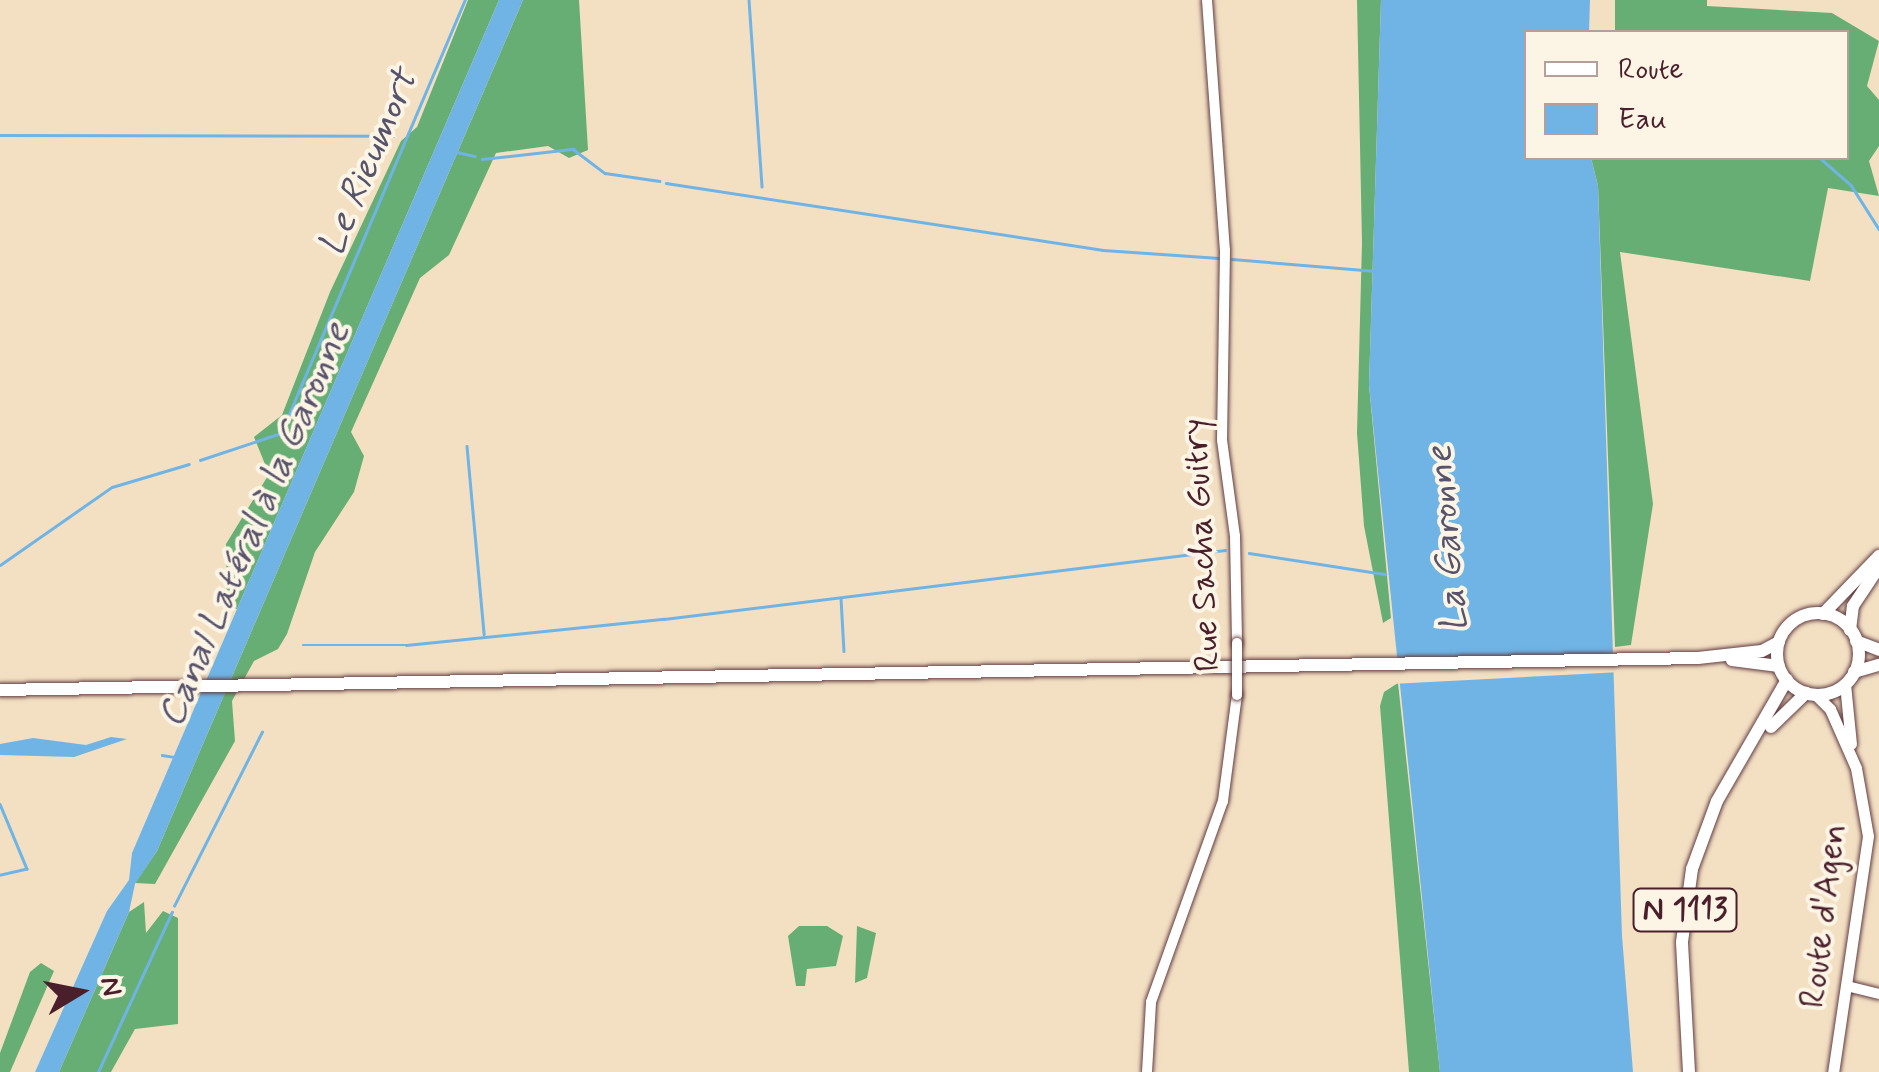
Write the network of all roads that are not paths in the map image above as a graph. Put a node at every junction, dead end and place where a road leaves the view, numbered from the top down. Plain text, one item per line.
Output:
1 (1207, 0) edge
2 (1879, 556) edge
3 (1879, 566) edge
4 (1822, 614) junction
5 (1853, 635) junction
6 (1779, 642) junction
7 (1879, 650) edge
8 (1704, 658) junction
9 (1879, 665) edge
10 (1779, 666) junction
11 (1850, 678) junction
12 (1786, 680) junction
13 (0, 690) edge
14 (1811, 694) junction
15 (1743, 759) junction
16 (1856, 768) junction
17 (1846, 986) junction
18 (1879, 994) edge
19 (1147, 1072) edge
20 (1689, 1072) edge
21 (1833, 1072) edge

1 - 19 street, Rue Sacha Guitry, bridge
2 - 4 main road
3 - 5 main road
4 - 5 main road
4 - 6 main road
5 - 7 main road
5 - 11 main road
6 - 8 main road
6 - 10 main road
8 - 10 main road
8 - 13 main road
9 - 11 main road
10 - 12 main road
11 - 14 main road
11 - 16 main road, Route d'Agen
12 - 14 main road
12 - 15 main road, N 1113
14 - 15 main road, N 1113
14 - 16 main road, Route d'Agen
15 - 20 main road, N 1113
16 - 17 main road, Route d'Agen
17 - 18 street
17 - 21 main road, Route d'Agen

